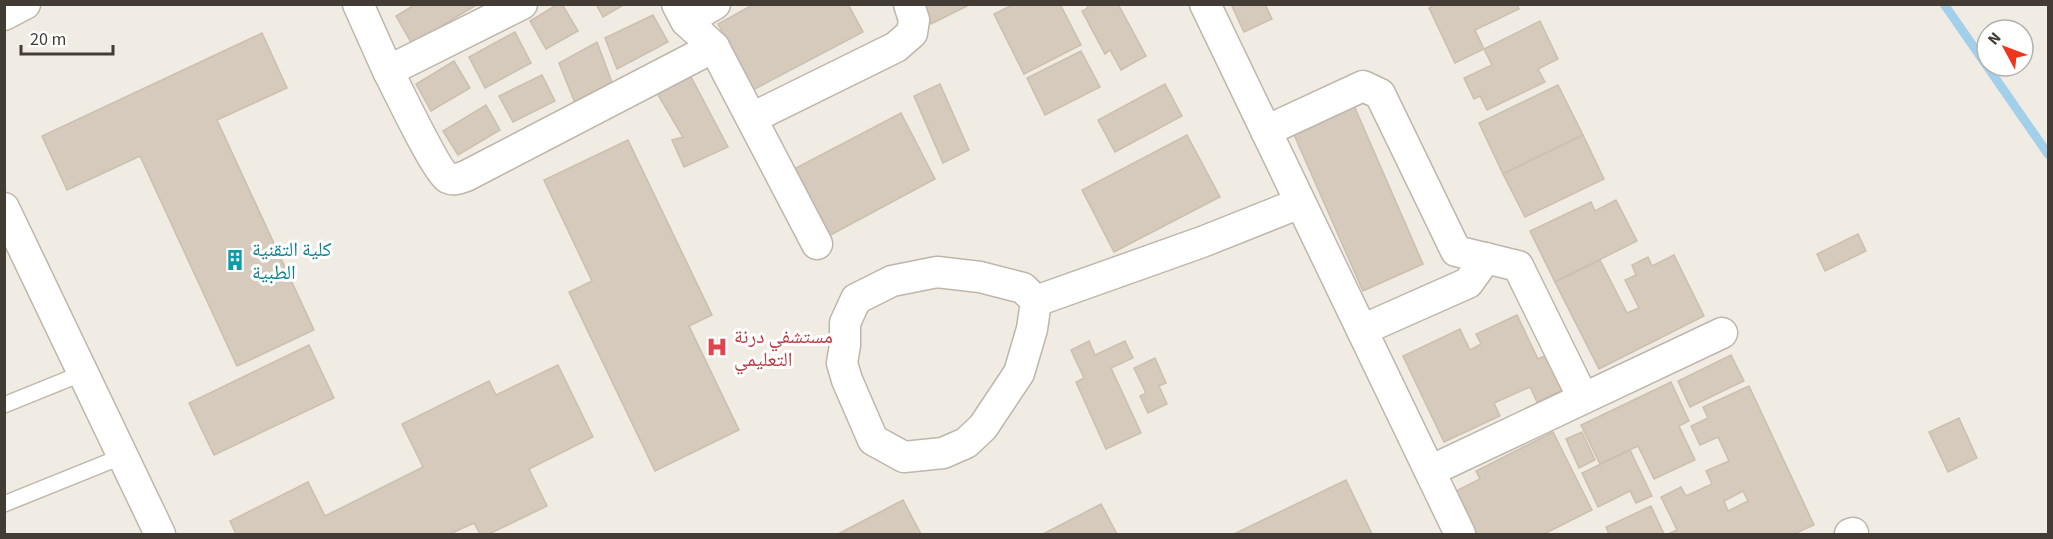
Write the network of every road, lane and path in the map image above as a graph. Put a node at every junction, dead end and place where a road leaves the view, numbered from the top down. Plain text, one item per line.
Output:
1 (25, 4) edge
2 (358, 4) edge
3 (522, 4) edge
4 (715, 4) edge
5 (909, 4) edge
6 (1205, 4) edge
7 (681, 13) edge
8 (4, 15) edge
9 (714, 47) junction
10 (388, 71) junction
11 (752, 118) junction
12 (1266, 131) junction
13 (1300, 203) junction
14 (4, 208) edge
15 (817, 244) dead end
16 (1486, 258) junction
17 (1036, 301) junction
18 (1362, 330) junction
19 (1722, 333) dead end
20 (83, 373) junction
21 (1583, 398) junction
22 (4, 405) edge
23 (123, 456) junction
24 (1430, 471) junction
25 (4, 504) edge
26 (160, 534) edge
27 (1460, 534) edge

1 - 8 street
2 - 10 street
3 - 10 street
4 - 7 street
5 - 11 street
6 - 12 street
7 - 9 street
9 - 10 street
9 - 11 street
11 - 15 street
12 - 13 street
12 - 16 street
13 - 17 street
13 - 18 street
14 - 20 street
16 - 18 street
16 - 21 street
17 - 17 street
18 - 24 street
19 - 21 street
20 - 22 lane
20 - 23 street
21 - 24 street
23 - 25 lane
23 - 26 street
24 - 27 street

